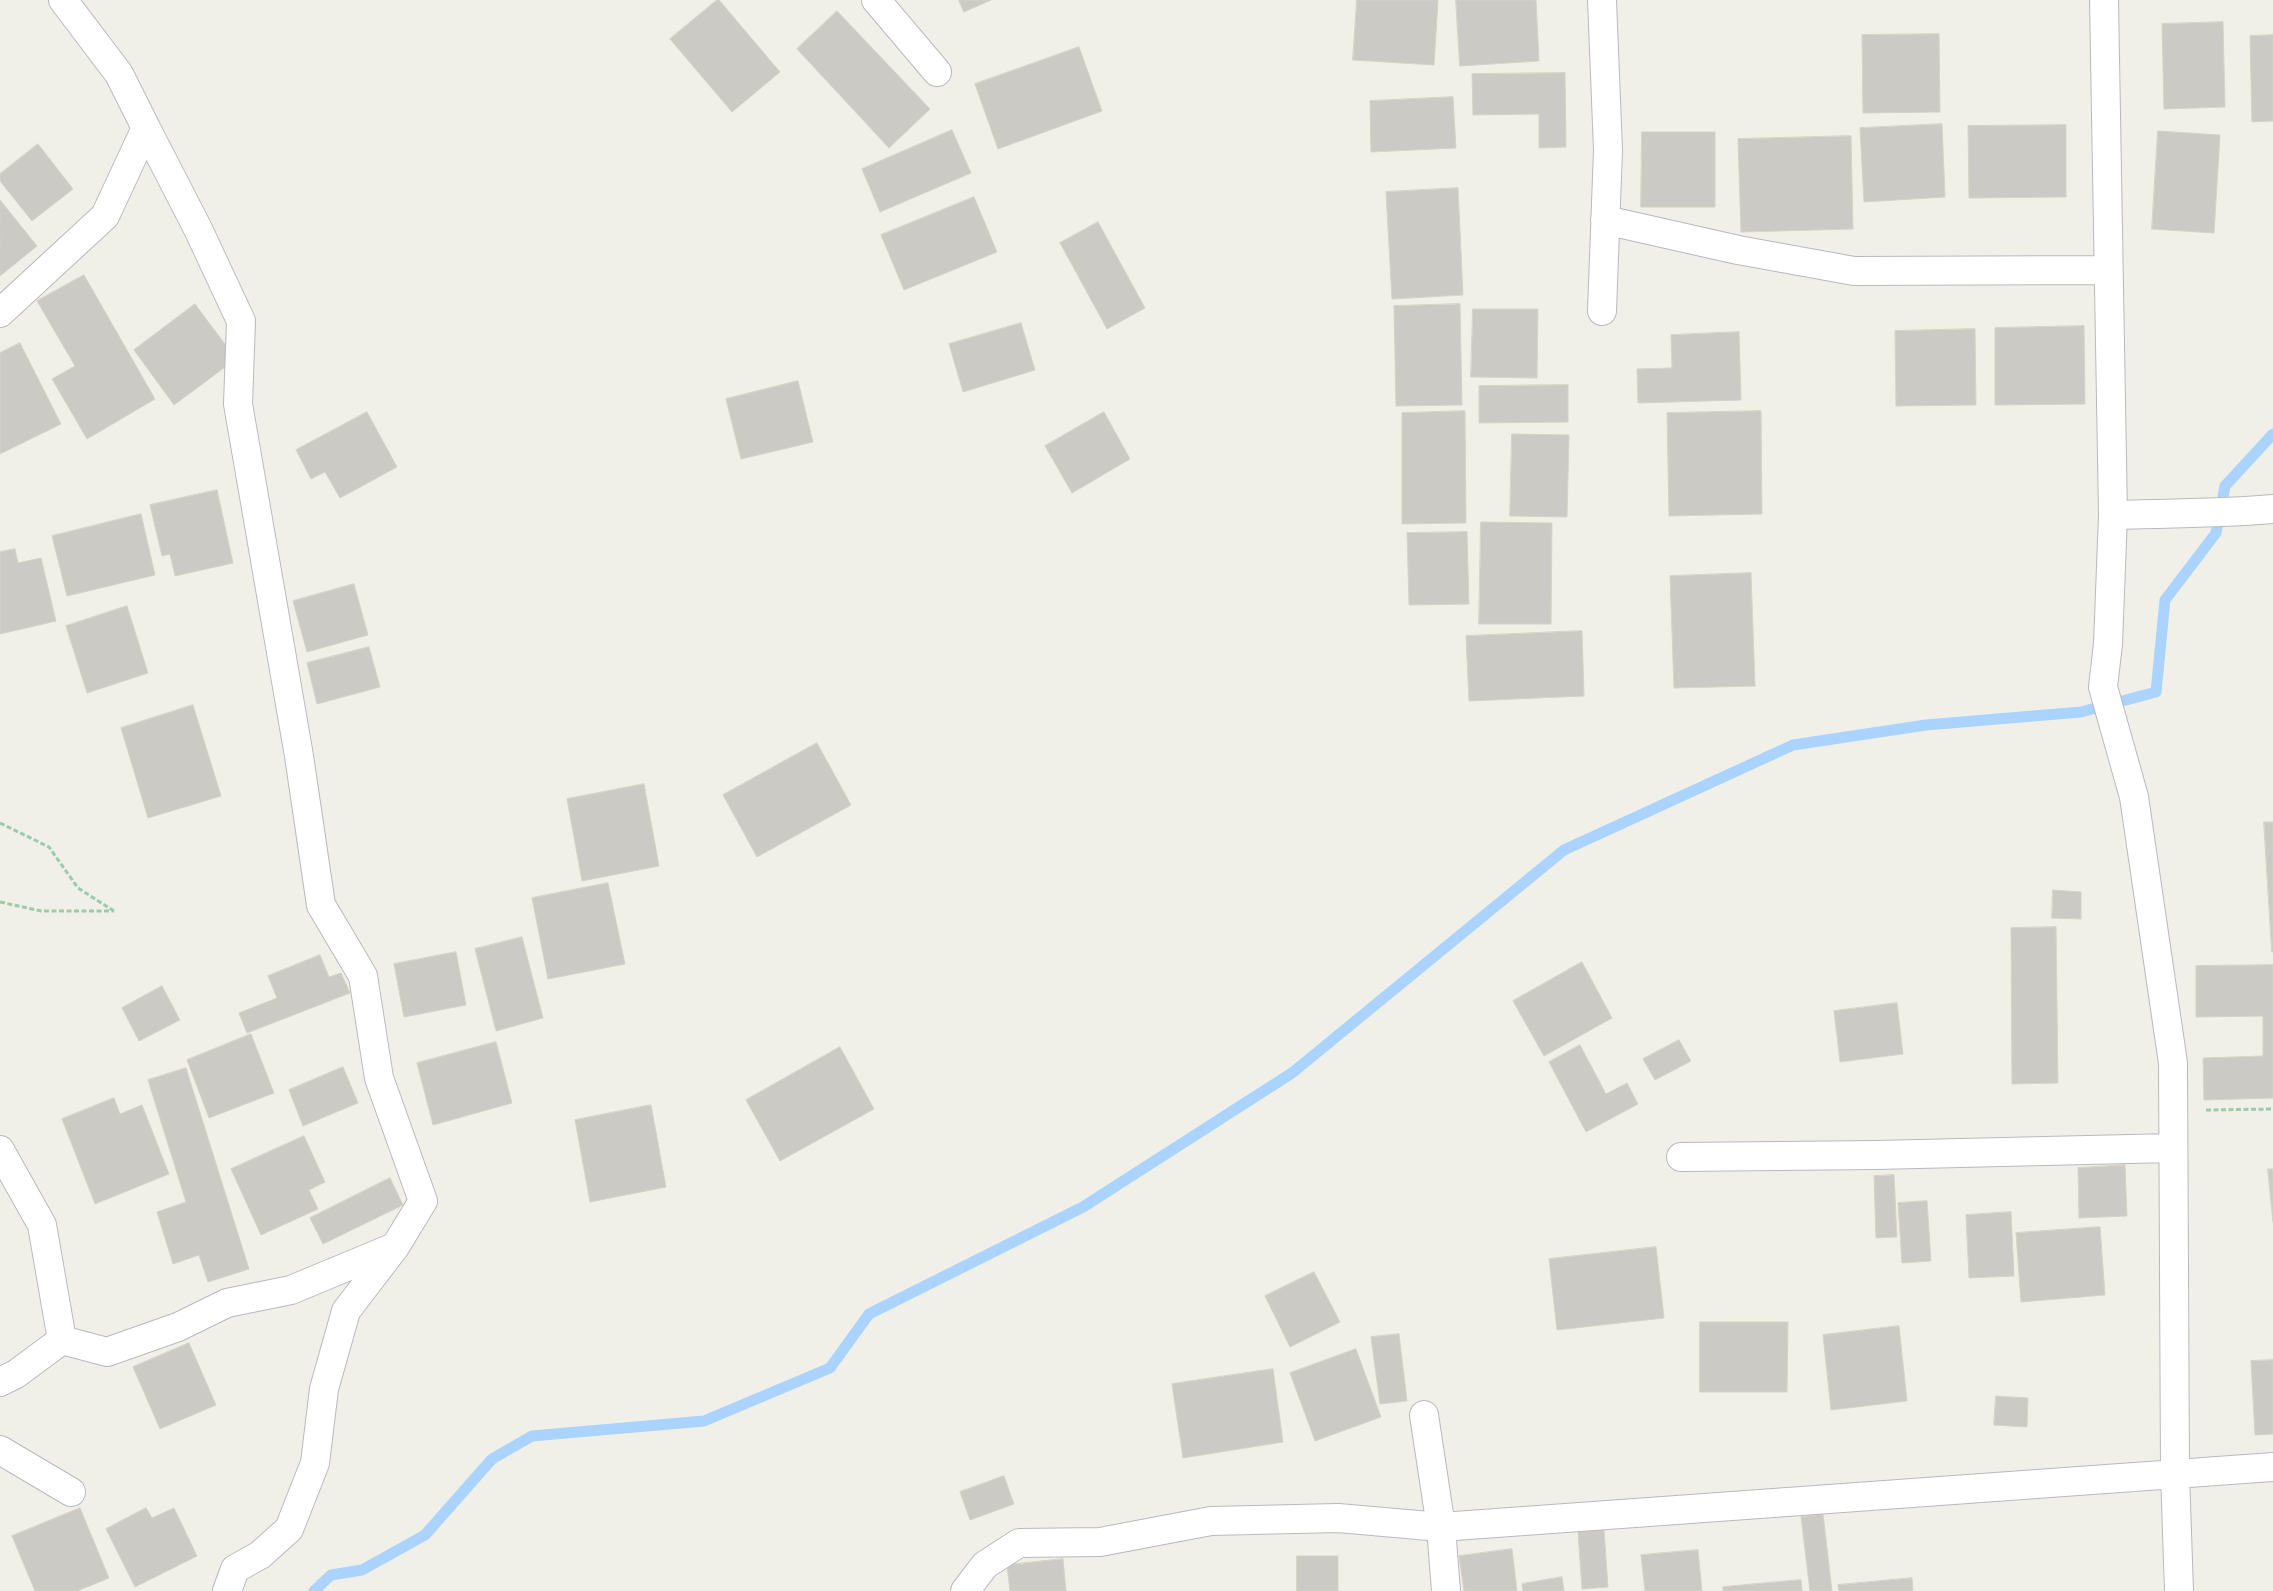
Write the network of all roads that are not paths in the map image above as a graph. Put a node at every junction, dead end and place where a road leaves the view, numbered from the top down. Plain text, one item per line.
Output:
1 (63, 0) edge
2 (876, 0) edge
3 (1602, 0) edge
4 (2104, 0) edge
5 (937, 72) dead end
6 (146, 128) junction
7 (1606, 220) junction
8 (2108, 270) junction
9 (1602, 311) dead end
10 (0, 313) edge
11 (2273, 509) edge
12 (2113, 514) junction
13 (2172, 1148) junction
14 (0, 1150) edge
15 (1681, 1157) dead end
16 (395, 1247) junction
17 (62, 1340) junction
18 (0, 1382) edge
19 (1424, 1415) dead end
20 (0, 1450) edge
21 (2273, 1467) edge
22 (2175, 1473) junction
23 (71, 1492) dead end
24 (1441, 1527) junction
25 (227, 1591) edge
26 (964, 1591) edge
27 (1446, 1591) edge
28 (2179, 1591) edge

1 - 6 street
2 - 5 street
3 - 7 street
4 - 8 street
6 - 10 street
6 - 16 street
7 - 8 street
7 - 9 street
8 - 12 street
11 - 12 street
12 - 13 street
13 - 15 street
13 - 22 street
14 - 17 street
16 - 17 street
16 - 25 street
17 - 18 street
19 - 24 street
20 - 23 street
21 - 22 street
22 - 24 street
22 - 28 street
24 - 26 street
24 - 27 street

